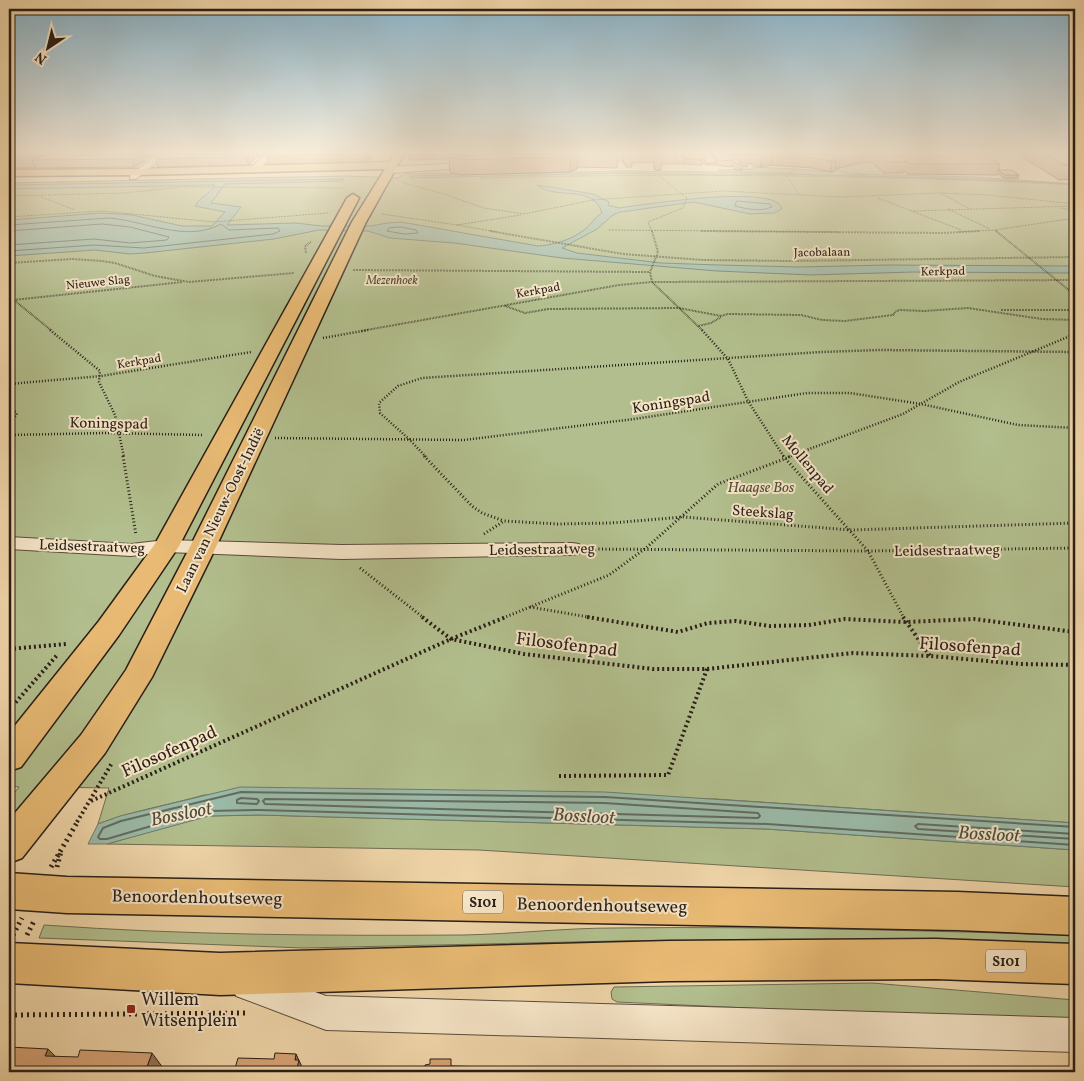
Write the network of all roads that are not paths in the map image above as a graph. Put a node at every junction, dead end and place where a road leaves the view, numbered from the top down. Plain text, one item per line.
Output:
1 (356, 204) edge
2 (364, 204) edge
3 (346, 229) junction
4 (9, 543) edge
5 (166, 546) junction
6 (203, 547) junction
7 (572, 549) road end
8 (9, 757) edge
9 (9, 846) edge
10 (9, 891) edge
11 (1075, 916) edge
12 (9, 963) edge
13 (1075, 964) edge
14 (220, 974) junction
15 (1075, 1034) edge

1 - 3 main road, Laan van Nieuw-Oost-Indië
2 - 3 main road, Laan van Nieuw-Oost-Indië
3 - 5 main road, Laan van Nieuw-Oost-Indië
3 - 6 main road, Laan van Nieuw-Oost-Indië
4 - 5 street, Leidsestraatweg
5 - 6 street, Leidsestraatweg
5 - 8 main road, Laan van Nieuw-Oost-Indië
6 - 7 street, Leidsestraatweg
6 - 9 main road, Laan van Nieuw-Oost-Indië
10 - 11 main road, Benoordenhoutseweg / S101
12 - 14 main road, S101
13 - 14 main road, S101
14 - 15 street

